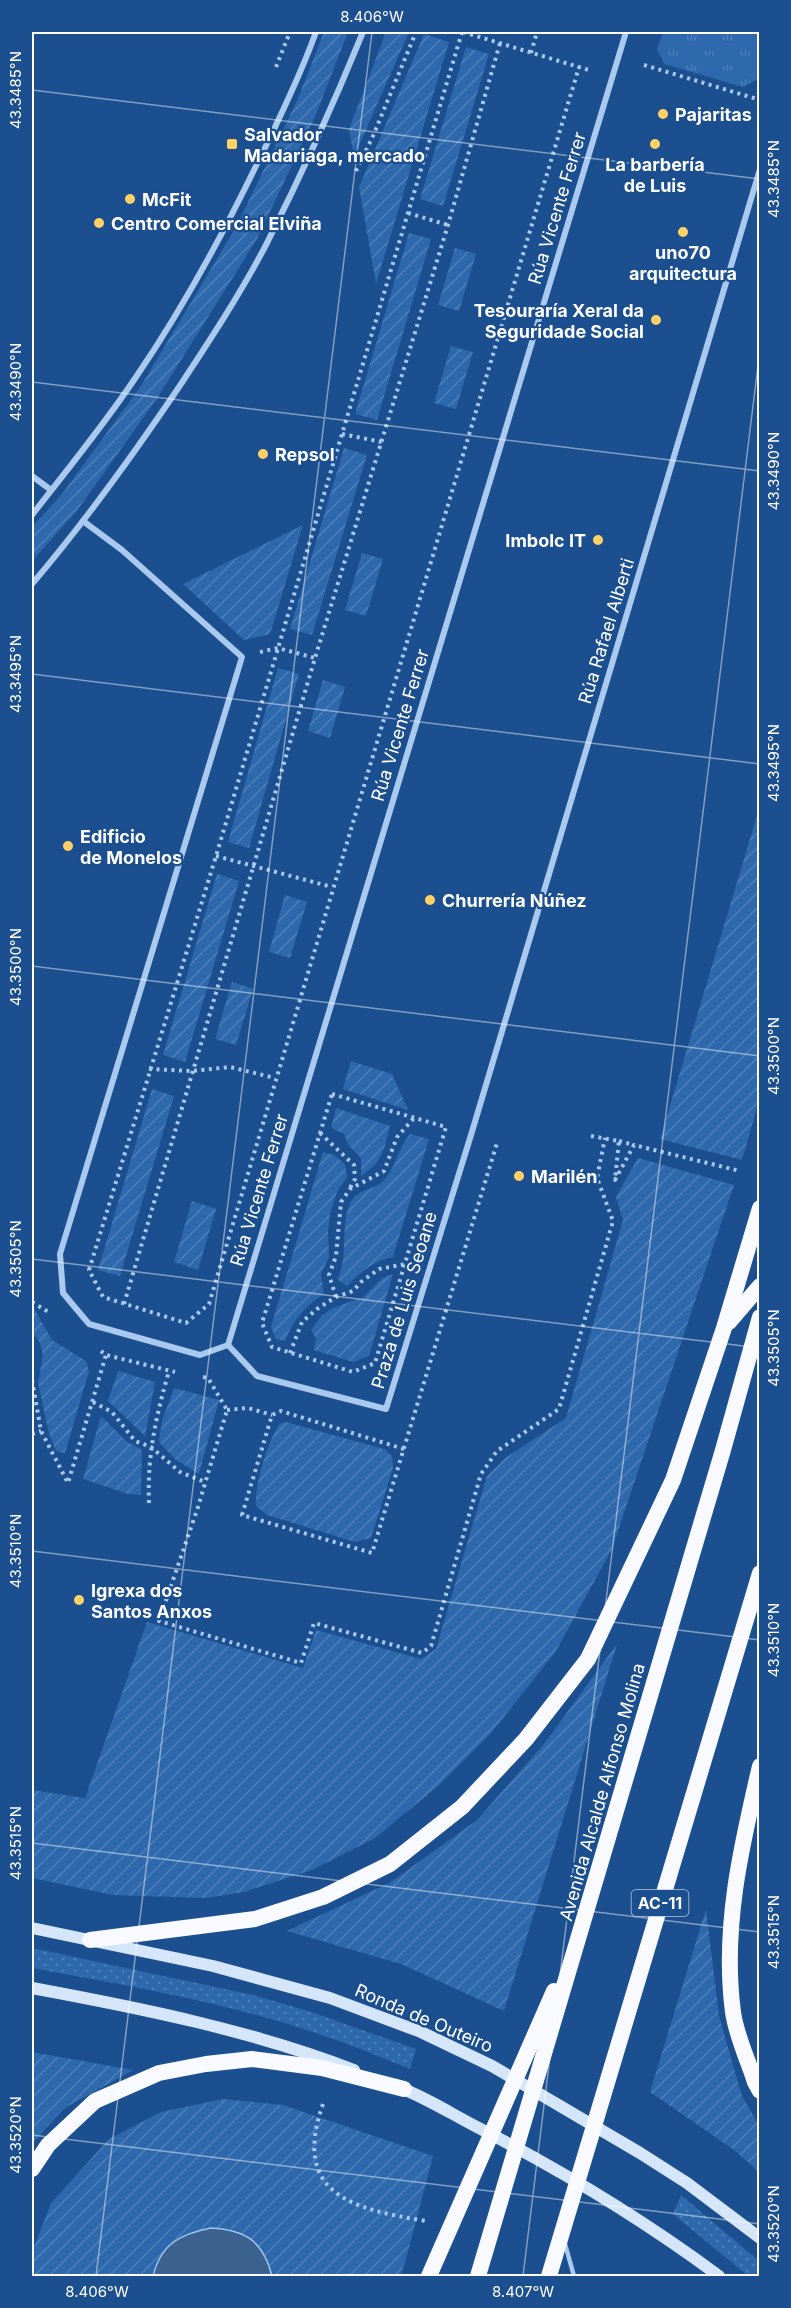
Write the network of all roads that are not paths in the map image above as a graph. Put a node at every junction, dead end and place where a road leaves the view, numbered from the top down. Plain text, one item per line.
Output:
1 (316, 32) edge
2 (363, 32) edge
3 (626, 32) edge
4 (759, 169) edge
5 (32, 476) edge
6 (51, 490) junction
7 (32, 515) edge
8 (82, 521) junction
9 (32, 584) edge
10 (480, 1101) joint
11 (759, 1209) edge
12 (759, 1286) edge
13 (759, 1317) edge
14 (724, 1328) junction
15 (228, 1345) junction
16 (759, 1573) edge
17 (759, 1767) edge
18 (583, 1924) junction
19 (32, 1928) edge
20 (90, 1940) junction
21 (32, 1988) edge
22 (404, 2089) junction
23 (759, 2091) edge
24 (32, 2169) edge
25 (562, 2233) junction
26 (759, 2238) edge
27 (429, 2277) edge
28 (478, 2277) edge
29 (549, 2277) edge
30 (574, 2277) edge
31 (719, 2277) edge

1 - 6 street
2 - 8 street
3 - 15 street, Rúa Vicente Ferrer
4 - 10 street, Rúa Rafael Alberti
5 - 6 street
6 - 7 street
8 - 9 street
8 - 15 street
10 - 15 street, Praza de Luis Seoane
11 - 14 highway
12 - 14 highway
13 - 18 highway, Avenida Alcalde Alfonso Molina
14 - 20 highway
16 - 25 highway, AC-11
17 - 23 highway
18 - 27 highway
18 - 28 highway, Avenida Alcalde Alfonso Molina
19 - 20 main road, Ronda de Outeiro
20 - 26 main road, Ronda de Outeiro
21 - 22 main road
22 - 24 highway
22 - 31 main road
25 - 29 highway, AC-11
25 - 30 lane

